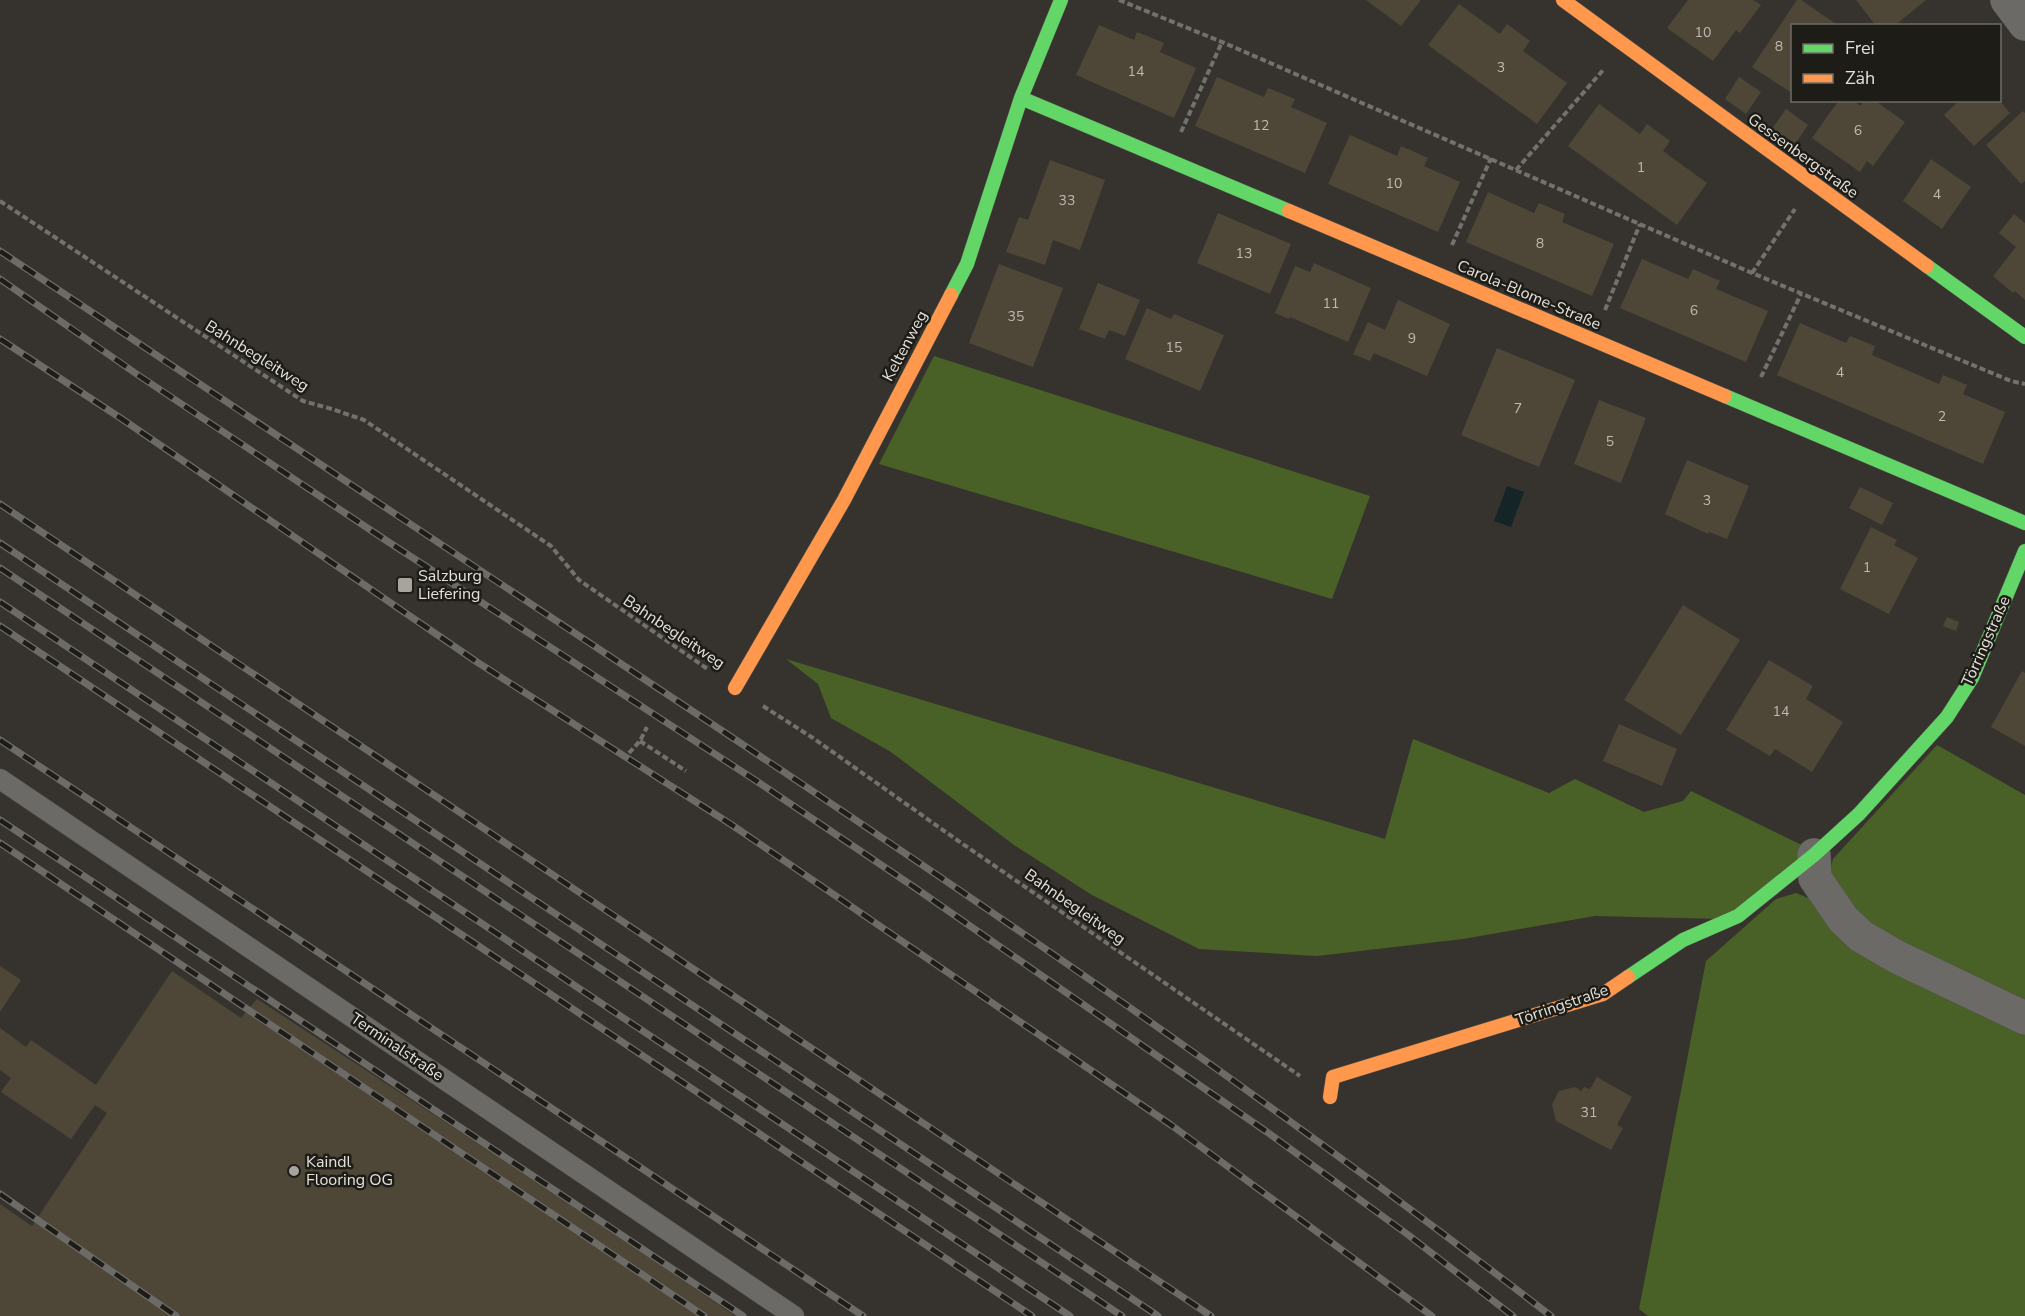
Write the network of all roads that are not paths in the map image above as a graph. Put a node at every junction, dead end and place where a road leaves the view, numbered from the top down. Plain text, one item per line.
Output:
1 (1061, 0) edge
2 (1563, 0) edge
3 (2007, 0) edge
4 (2025, 24) edge
5 (1021, 98) junction
6 (2025, 337) edge
7 (2025, 523) edge
8 (2025, 551) edge
9 (735, 688) road end
10 (0, 779) edge
11 (1814, 855) junction
12 (2025, 1017) edge
13 (1330, 1097) road end
14 (794, 1316) edge

1 - 5 street, Keltenweg
2 - 6 street, Gessenbergstraße
3 - 4 street
5 - 7 street, Carola-Blome-Straße
5 - 9 street, Keltenweg
8 - 11 street, Törringstraße
10 - 14 lane, Terminalstraße
11 - 12 street
11 - 13 street, Törringstraße

